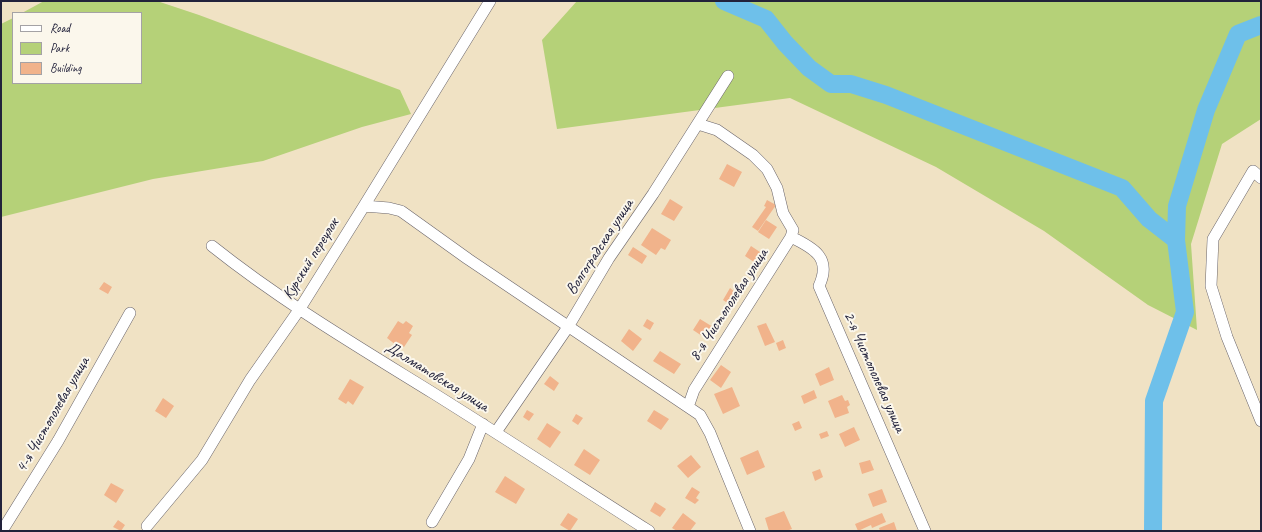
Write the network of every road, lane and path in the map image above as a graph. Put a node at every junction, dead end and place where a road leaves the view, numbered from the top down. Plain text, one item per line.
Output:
1 (490, 1) edge
2 (728, 76) dead end
3 (698, 124) junction
4 (1257, 175) edge
5 (364, 206) junction
6 (791, 237) junction
7 (212, 246) dead end
8 (299, 310) junction
9 (130, 313) dead end
10 (568, 327) junction
11 (688, 407) junction
12 (1261, 421) edge
13 (483, 424) junction
14 (496, 432) junction
15 (432, 522) dead end
16 (147, 526) dead end
17 (2, 531) edge
18 (649, 531) edge
19 (750, 531) edge
20 (926, 531) edge

1 - 5 street, Курский переулок
2 - 3 street, Волгоградская улица
3 - 6 street
3 - 10 street, Волгоградская улица
4 - 12 street
5 - 8 street, Курский переулок
5 - 10 street
6 - 11 street, 8-я Чистополевая улица
6 - 20 street, 2-я Чистополевая улица
7 - 8 street, Далматовская улица
8 - 13 street, Далматовская улица
8 - 16 street, Курский переулок
9 - 17 street, 4-я Чистополевая улица
10 - 11 street
10 - 14 street, Волгоградская улица
11 - 19 street
13 - 14 street, Далматовская улица
13 - 15 street
14 - 18 street, Далматовская улица

